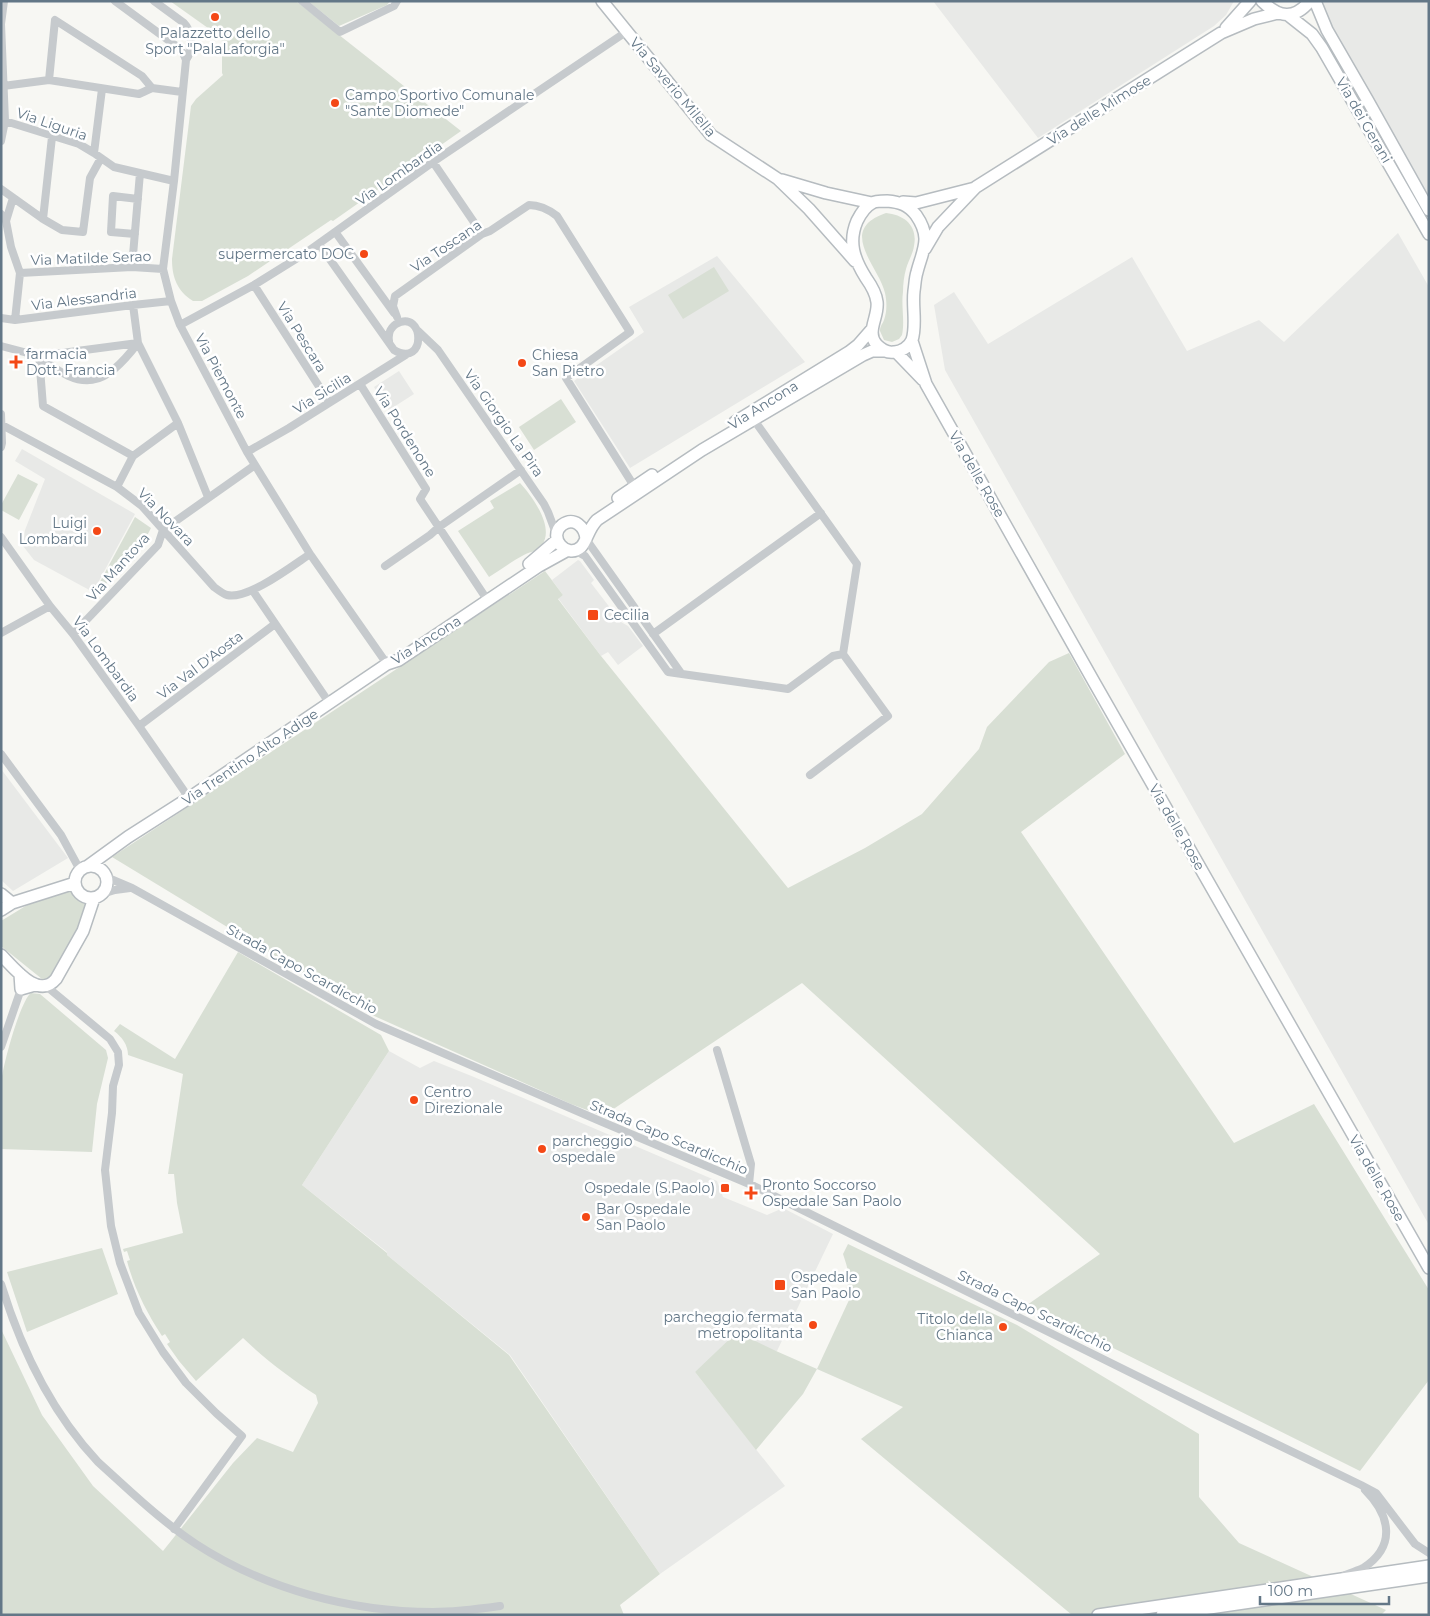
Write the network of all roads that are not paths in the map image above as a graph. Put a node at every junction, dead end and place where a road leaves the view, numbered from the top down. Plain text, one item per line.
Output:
1 (4, 1) edge
2 (115, 1) edge
3 (154, 1) edge
4 (302, 1) edge
5 (397, 1) edge
6 (602, 1) edge
7 (1250, 1) edge
8 (1262, 1) edge
9 (1310, 1) edge
10 (1315, 1) edge
11 (1283, 14) junction
12 (1, 24) edge
13 (626, 32) junction
14 (1222, 33) junction
15 (186, 60) junction
16 (49, 80) junction
17 (3, 86) junction
18 (152, 88) junction
19 (102, 89) junction
20 (182, 92) junction
21 (5, 121) junction
22 (52, 137) junction
23 (1, 141) edge
24 (94, 153) junction
25 (101, 158) junction
26 (433, 162) junction
27 (140, 173) junction
28 (778, 179) junction
29 (174, 181) junction
30 (976, 188) junction
31 (1, 189) edge
32 (13, 198) junction
33 (138, 199) junction
34 (898, 202) junction
35 (872, 203) junction
36 (1429, 210) edge
37 (4, 217) edge
38 (43, 219) junction
39 (336, 233) junction
40 (135, 234) junction
41 (482, 234) junction
42 (1429, 234) edge
43 (320, 244) junction
44 (925, 249) junction
45 (859, 266) junction
46 (132, 267) junction
47 (163, 269) junction
48 (20, 273) junction
49 (254, 285) junction
50 (171, 302) junction
51 (133, 305) junction
52 (1, 318) edge
53 (15, 320) junction
54 (399, 320) junction
55 (180, 325) junction
56 (872, 329) junction
57 (418, 331) junction
58 (912, 341) junction
59 (138, 343) junction
60 (390, 344) junction
61 (1, 346) edge
62 (417, 346) junction
63 (438, 350) junction
64 (884, 351) junction
65 (896, 352) junction
66 (408, 353) junction
67 (39, 356) junction
68 (389, 366) junction
69 (360, 384) junction
70 (926, 384) junction
71 (329, 402) junction
72 (1, 414) edge
73 (754, 420) junction
74 (178, 423) junction
75 (2, 425) edge
76 (1, 446) edge
77 (247, 452) junction
78 (133, 456) junction
79 (255, 465) junction
80 (521, 470) junction
81 (634, 486) junction
82 (117, 487) junction
83 (208, 497) junction
84 (548, 512) junction
85 (821, 513) junction
86 (571, 522) junction
87 (438, 527) junction
88 (163, 530) junction
89 (1, 537) edge
90 (557, 538) junction
91 (586, 539) junction
92 (570, 551) junction
93 (310, 554) junction
94 (385, 566) dead end
95 (253, 591) junction
96 (484, 595) junction
97 (50, 606) junction
98 (275, 624) junction
99 (1, 633) edge
100 (73, 634) junction
101 (653, 634) junction
102 (843, 654) junction
103 (387, 664) junction
104 (681, 673) junction
105 (330, 704) junction
106 (139, 726) junction
107 (1, 754) edge
108 (810, 775) dead end
109 (189, 798) junction
110 (112, 848) junction
111 (84, 868) junction
112 (104, 873) junction
113 (75, 883) junction
114 (132, 888) junction
115 (1, 894) edge
116 (98, 896) junction
117 (12, 903) junction
118 (1, 910) edge
119 (1, 955) edge
120 (20, 974) junction
121 (40, 986) junction
122 (21, 989) junction
123 (1, 1047) edge
124 (717, 1050) dead end
125 (749, 1184) junction
126 (1429, 1268) edge
127 (1, 1284) edge
128 (1360, 1484) junction
129 (174, 1529) junction
130 (1429, 1553) edge
131 (1429, 1566) edge
132 (1429, 1576) edge
133 (1322, 1583) junction
134 (500, 1606) dead end
135 (1098, 1615) edge
136 (1162, 1615) edge

1 - 12 street
2 - 15 street
3 - 15 street, Via Piemonte
4 - 5 street
6 - 13 street, Via Saverio Milella
7 - 14 street, Via delle Mimose
8 - 11 street, Via dei Gerani
9 - 11 street, Via delle Mimose
10 - 36 street, Via dei Gerani
11 - 14 street, Via delle Mimose
11 - 42 street, Via dei Gerani
12 - 17 street
13 - 26 street, Via Lombardia
13 - 28 street, Via Saverio Milella
14 - 30 street, Via delle Mimose
15 - 20 street, Via Piemonte
16 - 17 street
16 - 18 street
16 - 19 street
17 - 21 street
18 - 19 street
18 - 20 street
19 - 24 street
20 - 29 street, Via Piemonte
21 - 22 street, Via Liguria
21 - 23 street
22 - 24 street, Via Liguria
22 - 38 street
24 - 25 street, Via Liguria
25 - 27 street, Via Liguria
25 - 38 street
26 - 39 street, Via Lombardia
26 - 41 street
27 - 29 street, Via Liguria
27 - 33 street
28 - 35 street
28 - 45 street
29 - 47 street, Via Piemonte
30 - 34 street, Via delle Mimose
30 - 44 street, Via delle Mimose
31 - 32 street
32 - 37 street
32 - 38 street
33 - 40 street
33 - 40 street
34 - 35 street, Via delle Mimose
34 - 44 street
35 - 45 street
37 - 48 street
39 - 43 street, Via Lombardia
39 - 54 street
40 - 46 street
41 - 54 street, Via Toscana
41 - 81 street, Via Toscana
43 - 49 street, Via Lombardia
43 - 60 street
44 - 58 street, Via delle Mimose
45 - 56 street
46 - 47 street, Via Matilde Serao
46 - 48 street, Via Matilde Serao
47 - 50 street, Via Piemonte
48 - 53 street
49 - 55 street, Via Lombardia
49 - 71 street, Via Pescara
50 - 51 street, Via Alessandria
50 - 55 street, Via Piemonte
51 - 53 street, Via Alessandria
51 - 59 street
52 - 53 street, Via Alessandria
54 - 57 street
54 - 60 street
55 - 77 street, Via Piemonte
56 - 64 street
56 - 81 street, Via Ancona
57 - 62 street
57 - 63 street, Via Giorgio La Pira
58 - 65 street
58 - 70 street, Via delle Rose
59 - 67 street
59 - 67 street
59 - 74 street
60 - 66 street
60 - 68 street
61 - 67 street
62 - 63 street
62 - 66 street
63 - 80 street, Via Giorgio La Pira
64 - 65 street, Via Ancona
64 - 73 street, Via Ancona
65 - 70 street, Via delle Rose
66 - 68 street, Via Sicilia
67 - 78 street
68 - 69 street, Via Sicilia
69 - 71 street, Via Sicilia
69 - 87 street, Via Pordenone
70 - 126 street, Via delle Rose
71 - 77 street, Via Sicilia
72 - 75 street
73 - 85 street
73 - 91 street, Via Ancona
74 - 78 street
74 - 83 street
75 - 76 street
75 - 82 street, Via Novara
77 - 79 street, Via Piemonte
78 - 82 street
79 - 83 street, Via Mantova
79 - 93 street, Via Piemonte
80 - 84 street, Via Giorgio La Pira
80 - 87 street
81 - 86 street, Via Ancona
82 - 88 street, Via Novara
83 - 88 street, Via Mantova
84 - 86 street
84 - 90 street, Via Giorgio La Pira
85 - 101 street
85 - 102 street
86 - 90 street
86 - 91 street
87 - 94 street
87 - 96 street, Via Pordenone
88 - 95 street, Via Novara
88 - 100 street, Via Mantova
89 - 97 street, Via Lombardia
90 - 92 street
90 - 96 street, Via Ancona
91 - 92 street
91 - 101 street
92 - 103 street, Via Ancona
92 - 104 street
93 - 95 street, Via Novara
93 - 103 street, Via Piemonte
95 - 98 street
96 - 103 street, Via Ancona
97 - 99 street
97 - 100 street, Via Lombardia
98 - 105 street
98 - 106 street, Via Val D'Aosta
100 - 106 street, Via Lombardia
101 - 104 street
102 - 104 street
102 - 108 street
103 - 105 street, Via Trentino Alto Adige
105 - 109 street, Via Trentino Alto Adige
106 - 109 street, Via Lombardia
107 - 111 street
109 - 110 street, Via Trentino Alto Adige
110 - 111 street, Via Trentino Alto Adige
110 - 112 street
111 - 112 street
111 - 113 street
112 - 114 street, Strada Capo Scardicchio
112 - 116 street
113 - 116 street
113 - 117 street
114 - 116 street
114 - 125 street, Strada Capo Scardicchio
115 - 117 street
116 - 121 street
117 - 118 street
119 - 120 street
120 - 121 street
120 - 122 street
121 - 122 street
121 - 129 street
122 - 123 street
124 - 125 street
125 - 128 street, Strada Capo Scardicchio
127 - 129 street
128 - 130 street
128 - 133 street
129 - 134 street
131 - 133 street
132 - 136 street
133 - 135 street

